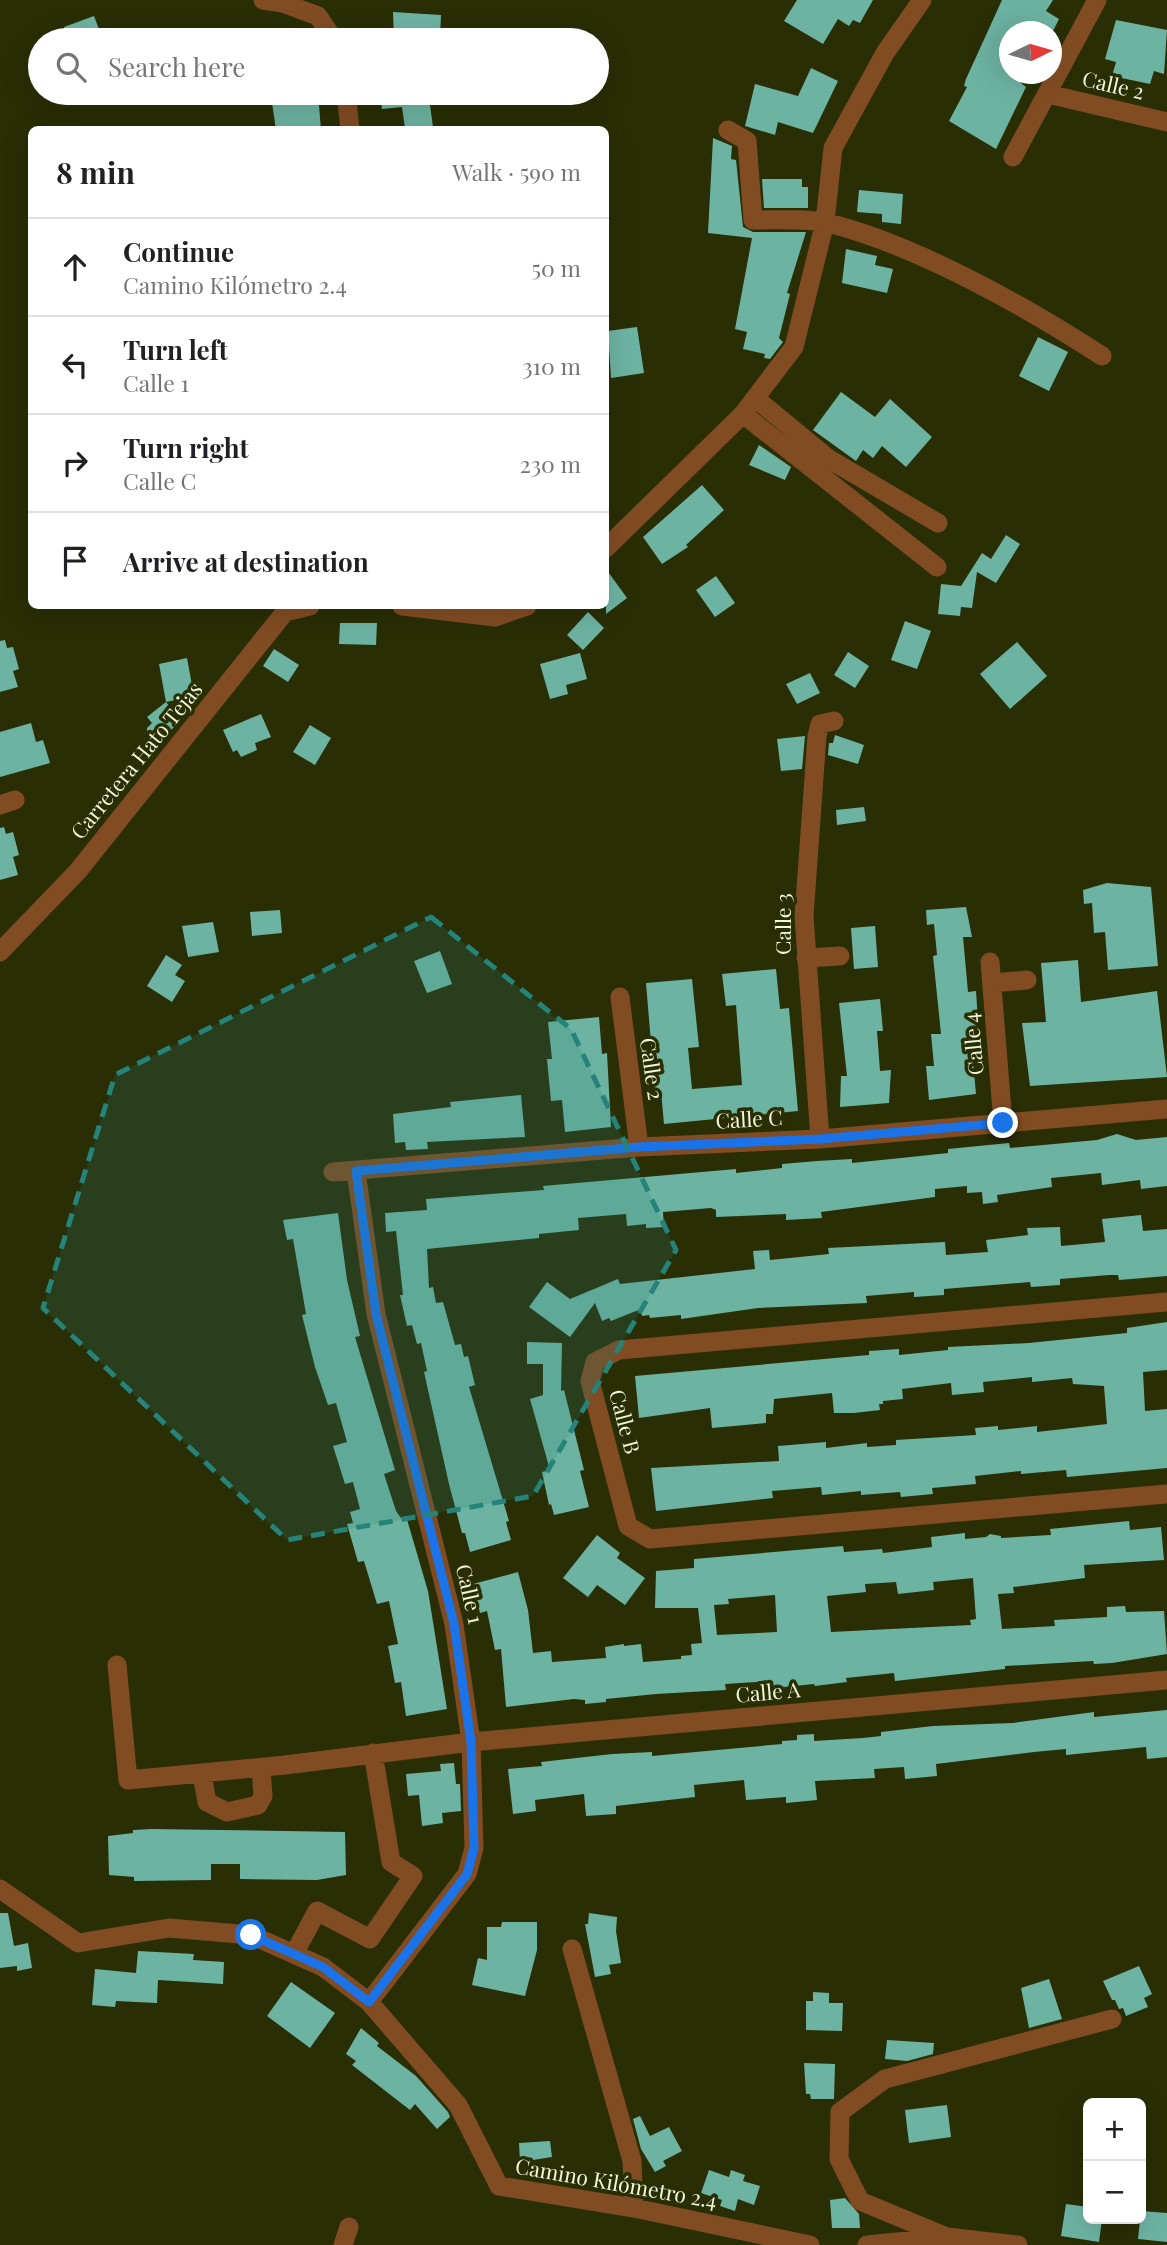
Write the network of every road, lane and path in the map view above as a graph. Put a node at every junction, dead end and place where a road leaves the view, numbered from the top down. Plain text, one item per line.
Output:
1 (263, 0) edge
2 (922, 0) edge
3 (1097, 0) edge
4 (326, 28) edge
5 (1048, 94) junction
6 (347, 105) edge
7 (1167, 122) edge
8 (350, 126) edge
9 (728, 130) dead end
10 (1013, 157) dead end
11 (825, 222) junction
12 (1102, 356) dead end
13 (750, 406) junction
14 (938, 523) dead end
15 (609, 545) edge
16 (937, 567) dead end
17 (298, 609) edge
18 (432, 609) edge
19 (518, 609) edge
20 (834, 721) dead end
21 (0, 952) edge
22 (840, 956) dead end
23 (806, 958) junction
24 (990, 962) dead end
25 (1027, 980) dead end
26 (992, 982) junction
27 (620, 998) dead end
28 (1167, 1109) edge
29 (1003, 1123) junction
30 (820, 1139) junction
31 (639, 1147) junction
32 (356, 1171) junction
33 (333, 1172) dead end
34 (1167, 1302) edge
35 (1167, 1494) edge
36 (117, 1665) dead end
37 (1167, 1680) edge
38 (471, 1742) junction
39 (373, 1753) junction
40 (261, 1768) junction
41 (202, 1774) junction
42 (0, 1889) edge
43 (572, 1949) dead end
44 (294, 1954) junction
45 (369, 2002) junction
46 (1112, 2019) dead end
47 (634, 2208) junction
48 (947, 2237) junction
49 (810, 2245) edge
50 (867, 2245) edge
51 (1018, 2245) edge

1 - 4 street
2 - 11 street
3 - 5 street
5 - 7 street, Calle 2
5 - 10 street
6 - 8 street
9 - 11 street
11 - 12 street
11 - 13 street
13 - 14 street
13 - 15 street
13 - 16 street
17 - 21 street, Carretera Hato Tejas
18 - 19 street
20 - 23 street, Calle 3
22 - 23 street
23 - 30 street, Calle 3
24 - 26 street, Calle 4
25 - 26 street
26 - 29 street, Calle 4
27 - 31 street, Calle 2
28 - 29 street, Calle C
29 - 30 street, Calle C
30 - 31 street, Calle C
31 - 32 street, Calle C
32 - 33 street, Calle C
32 - 38 street, Calle 1
34 - 35 street, Calle B
36 - 41 street, Calle A
37 - 38 street, Calle A
38 - 39 street, Calle A
38 - 45 street, Calle 1
39 - 40 street, Calle A
39 - 44 street
40 - 41 street, Calle A
40 - 41 street
42 - 44 street, Camino Kilómetro 2.4
43 - 47 street
44 - 45 street, Camino Kilómetro 2.4
45 - 47 street, Camino Kilómetro 2.4
46 - 48 street
47 - 49 street, Camino Kilómetro 2.4
48 - 50 street
48 - 51 street

